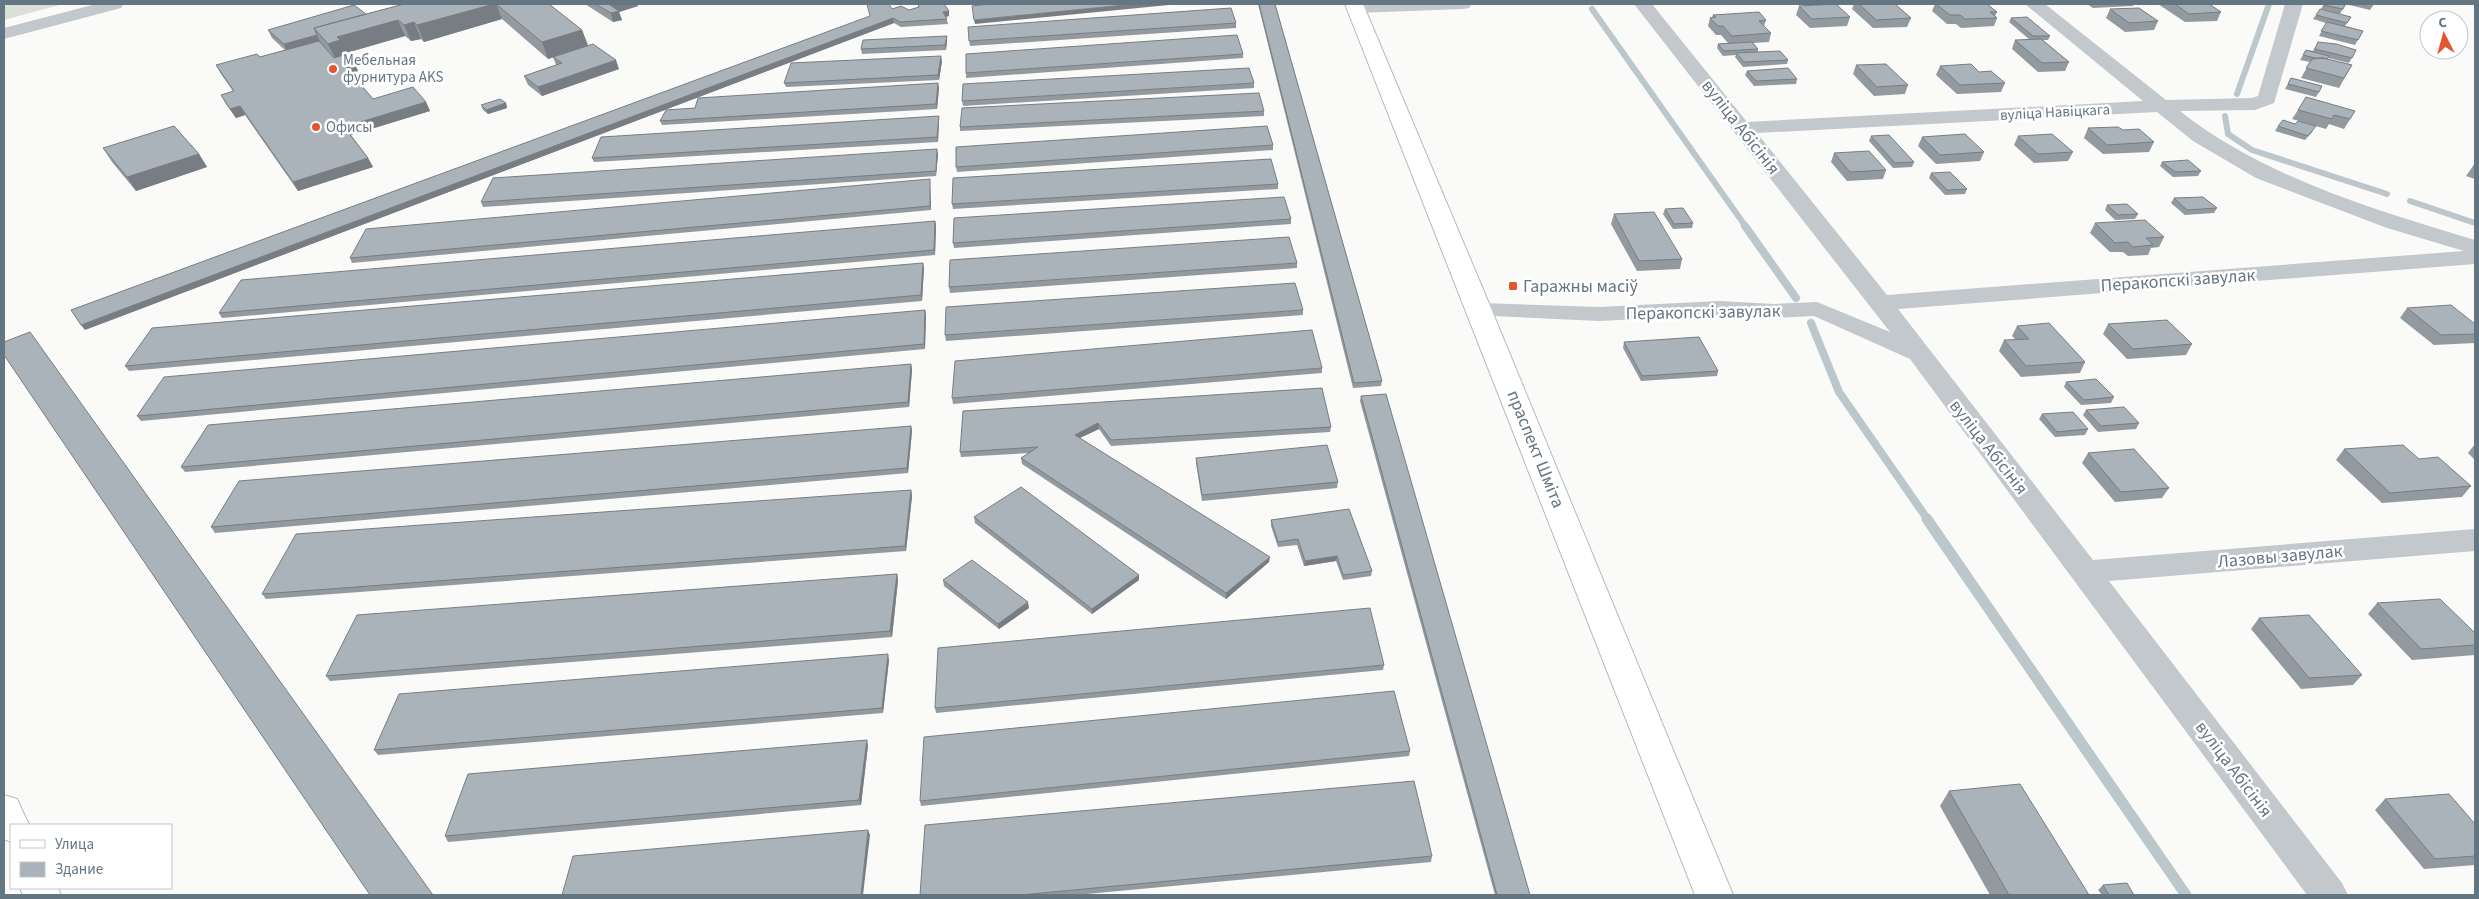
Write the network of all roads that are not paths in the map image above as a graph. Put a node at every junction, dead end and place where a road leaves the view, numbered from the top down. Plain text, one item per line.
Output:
1 (115, 4) edge
2 (1463, 4) edge
3 (1643, 4) edge
4 (2034, 4) edge
5 (2294, 4) edge
6 (1355, 6) edge
7 (4, 34) edge
8 (2159, 106) junction
9 (1742, 128) junction
10 (2475, 247) edge
11 (2475, 257) edge
12 (1881, 303) junction
13 (1480, 310) junction
14 (1917, 354) junction
15 (2475, 540) edge
16 (2086, 572) junction
17 (4, 810) edge
18 (10, 824) edge
19 (1714, 895) edge
20 (2329, 895) edge

1 - 7 street
2 - 6 street
3 - 9 street, вуліца Абісінія
4 - 8 street
5 - 8 street, вуліца Навіцкага
6 - 13 main road, праспект Шміта
8 - 9 street, вуліца Навіцкага
8 - 10 street
9 - 12 street, вуліца Абісінія
11 - 12 street, Перакопскі завулак
12 - 14 street, вуліца Абісінія
13 - 14 street, Перакопскі завулак
13 - 19 main road, праспект Шміта
14 - 16 street, вуліца Абісінія
15 - 16 street, Лазовы завулак
16 - 20 street, вуліца Абісінія
17 - 18 main road

